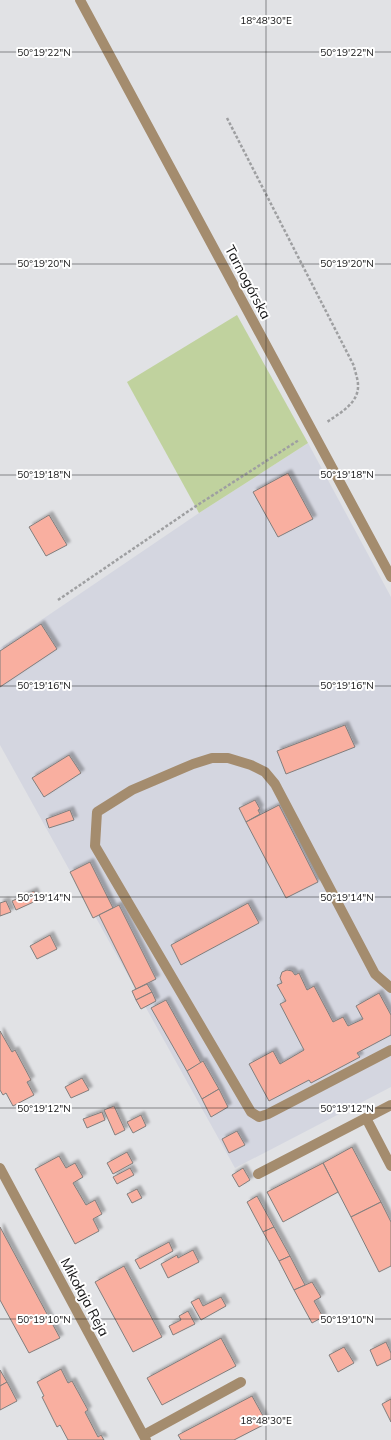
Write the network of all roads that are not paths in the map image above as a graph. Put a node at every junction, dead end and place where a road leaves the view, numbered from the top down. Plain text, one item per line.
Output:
1 (80, 0) edge
2 (391, 577) edge
3 (391, 988) edge
4 (391, 1050) edge
5 (391, 1105) edge
6 (366, 1118) junction
7 (391, 1166) edge
8 (0, 1168) edge
9 (258, 1174) dead end
10 (241, 1382) dead end
11 (145, 1438) edge

1 - 2 street, Tarnogórska
3 - 4 street
5 - 6 street
6 - 7 street
6 - 9 street
8 - 11 street, Mikołaja Reja
10 - 11 street

